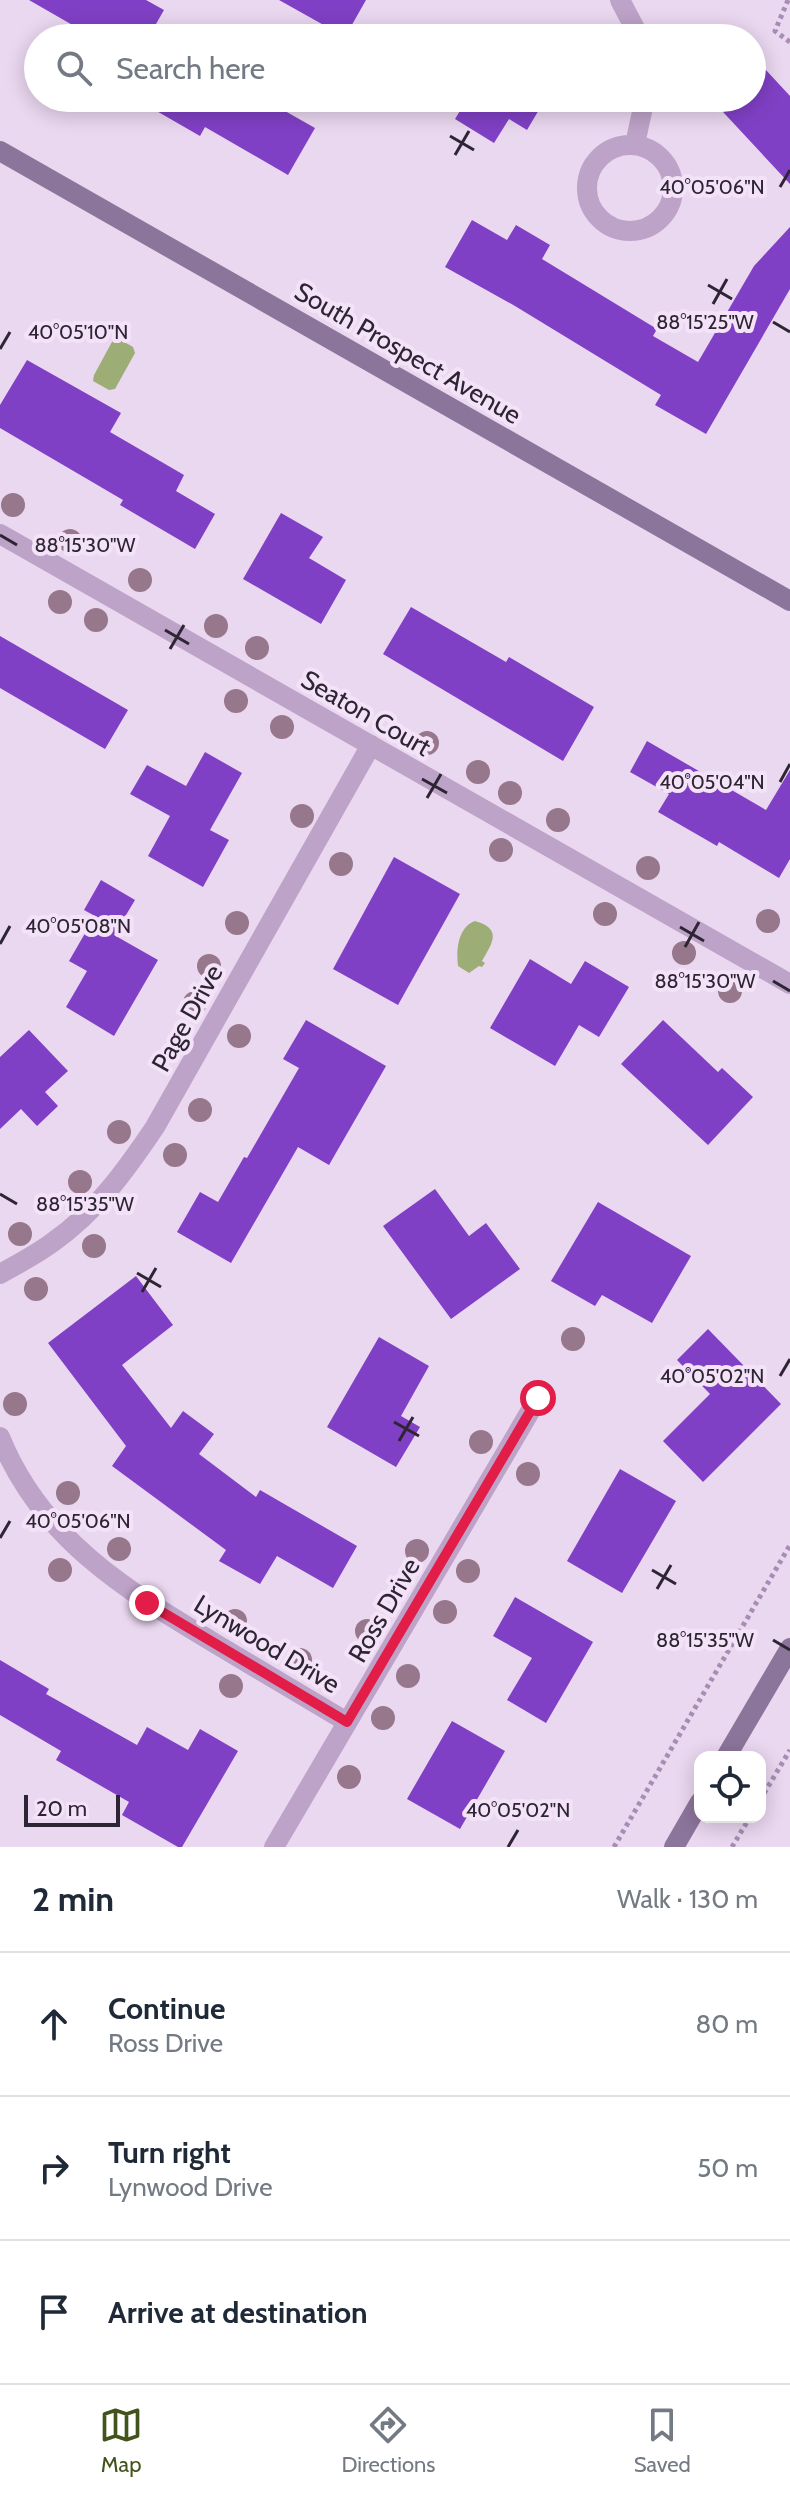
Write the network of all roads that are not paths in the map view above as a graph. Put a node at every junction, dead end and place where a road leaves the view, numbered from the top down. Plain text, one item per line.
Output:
1 (620, 0) edge
2 (633, 24) edge
3 (642, 112) edge
4 (635, 144) junction
5 (0, 151) edge
6 (0, 534) edge
7 (790, 601) edge
8 (371, 745) junction
9 (790, 984) edge
10 (0, 1274) edge
11 (538, 1398) dead end
12 (0, 1437) edge
13 (790, 1648) edge
14 (347, 1722) junction
15 (730, 1751) edge
16 (694, 1812) edge
17 (274, 1847) edge
18 (674, 1847) edge

1 - 2 street
3 - 4 street
4 - 4 street
5 - 7 main road, South Prospect Avenue
6 - 8 street, Seaton Court
8 - 9 street, Seaton Court
8 - 10 street, Page Drive
11 - 14 street, Ross Drive
12 - 14 street, Lynwood Drive
13 - 15 main road
14 - 17 street, Ross Drive
16 - 18 main road

